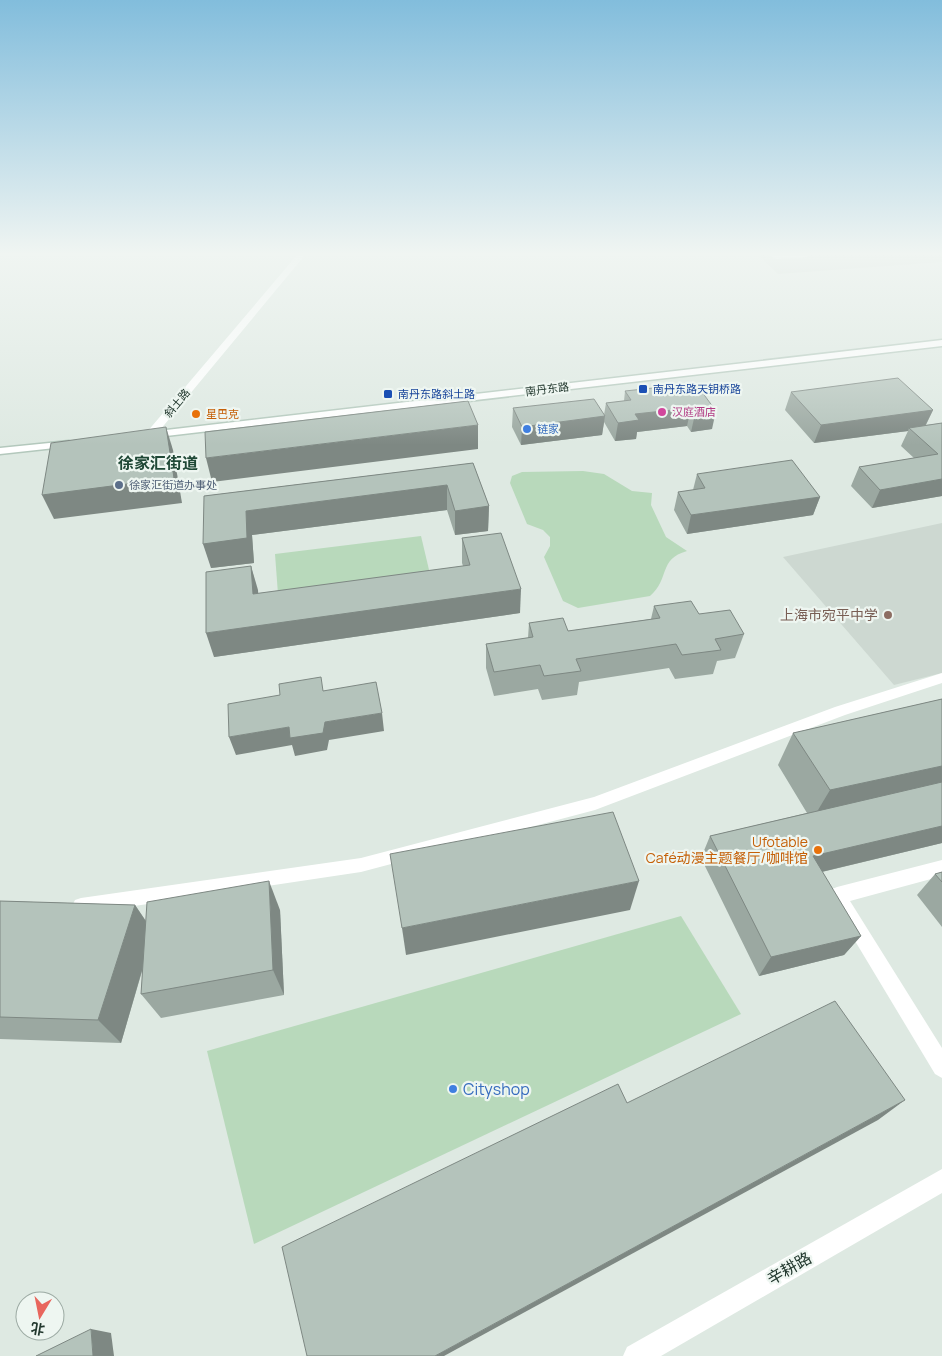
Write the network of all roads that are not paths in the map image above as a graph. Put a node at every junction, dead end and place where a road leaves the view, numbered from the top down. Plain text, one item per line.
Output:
1 (248, 318) edge
2 (942, 343) edge
3 (151, 434) junction
4 (133, 436) edge
5 (78, 443) edge
6 (0, 450) edge
7 (942, 678) edge
8 (942, 868) edge
9 (78, 906) edge
10 (942, 1067) edge
11 (942, 1180) edge
12 (636, 1356) edge

1 - 3 main road, 斜土路
2 - 3 main road, 南丹东路
3 - 4 main road
5 - 6 main road
7 - 9 lane
8 - 10 main road
11 - 12 main road, 辛耕路

